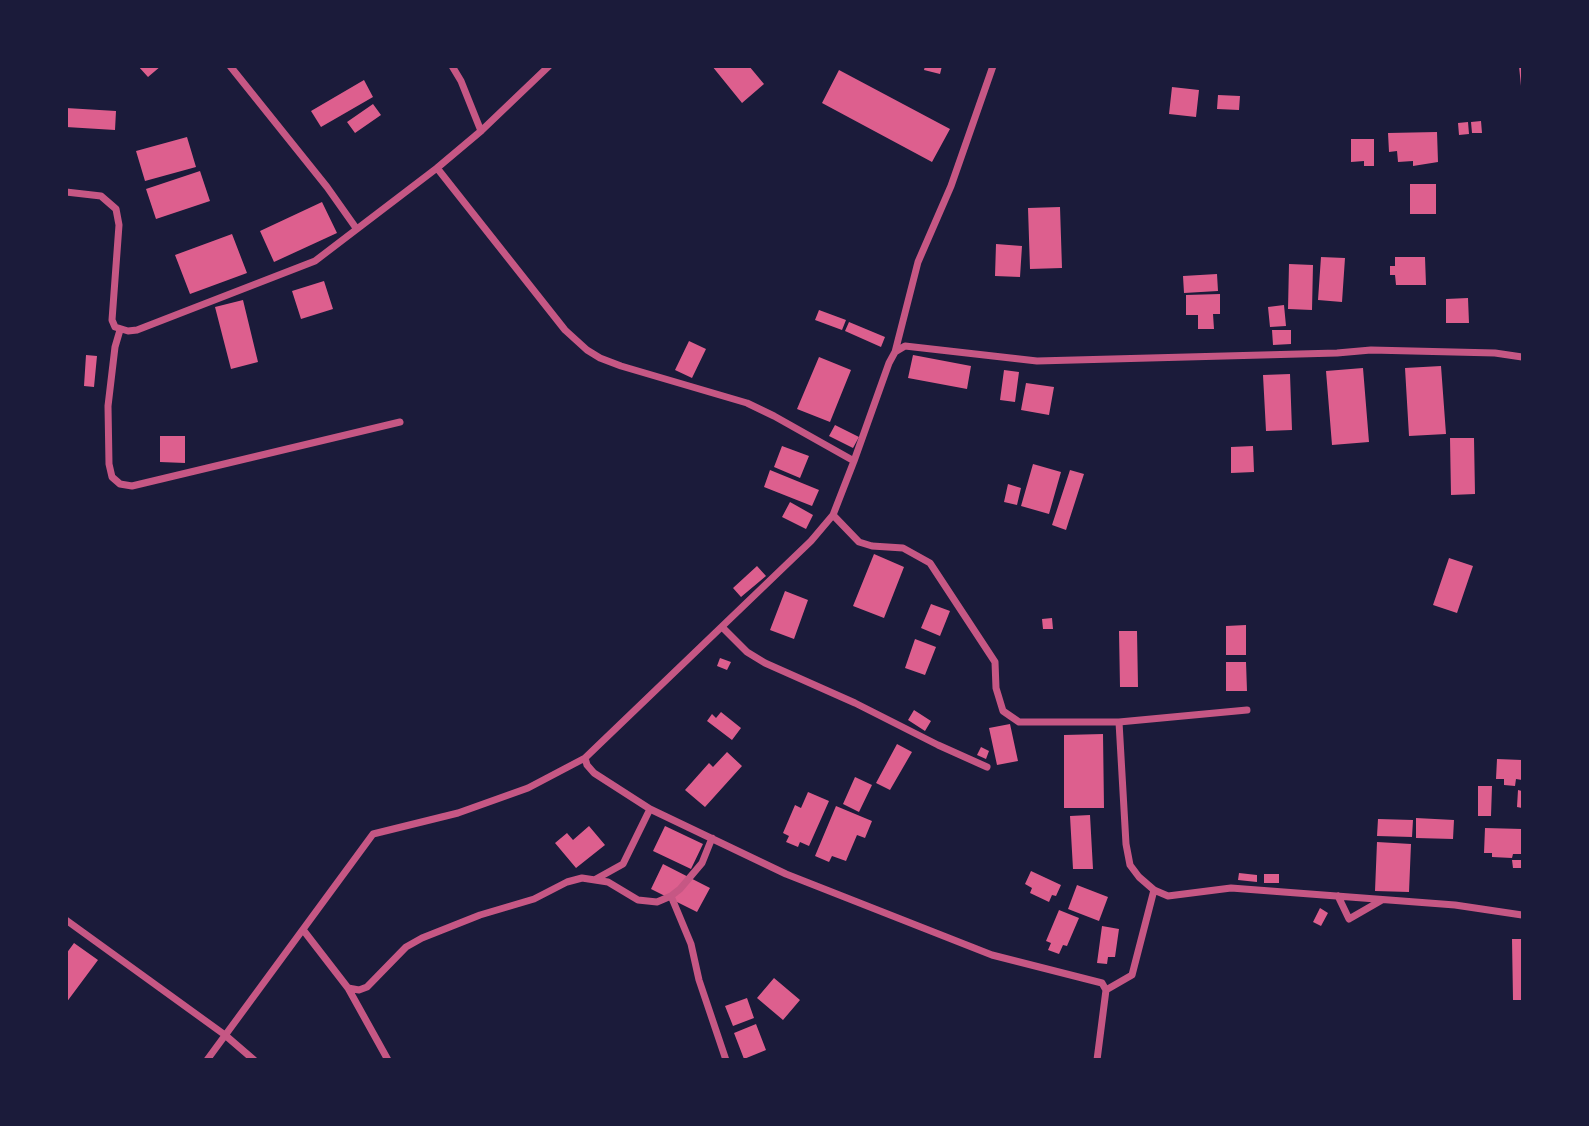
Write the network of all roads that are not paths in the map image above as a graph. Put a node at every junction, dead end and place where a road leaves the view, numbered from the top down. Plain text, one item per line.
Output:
1 (230, 66) edge
2 (452, 66) edge
3 (549, 66) edge
4 (993, 66) edge
5 (481, 131) junction
6 (437, 168) junction
7 (66, 192) edge
8 (356, 228) junction
9 (120, 330) junction
10 (895, 352) junction
11 (1522, 357) edge
12 (400, 422) dead end
13 (854, 461) junction
14 (833, 515) junction
15 (723, 628) junction
16 (1247, 710) dead end
17 (1119, 722) junction
18 (585, 758) junction
19 (987, 767) dead end
20 (650, 809) junction
21 (712, 838) junction
22 (596, 879) junction
23 (1154, 890) junction
24 (671, 896) junction
25 (1338, 897) junction
26 (1382, 900) junction
27 (1522, 915) edge
28 (66, 920) edge
29 (304, 930) junction
30 (348, 988) junction
31 (1106, 990) junction
32 (225, 1035) junction
33 (207, 1059) edge
34 (254, 1059) edge
35 (388, 1059) edge
36 (726, 1059) edge
37 (1097, 1059) edge

1 - 8 street
2 - 5 street
3 - 5 street
4 - 10 street
5 - 6 street
6 - 8 street
6 - 13 street
7 - 9 street
8 - 9 street
9 - 12 street
10 - 11 street
10 - 13 street
13 - 14 street
14 - 15 street
14 - 17 street
15 - 18 street
15 - 19 street
16 - 17 street
17 - 23 street
18 - 20 street
18 - 29 street
20 - 21 street
20 - 22 street
21 - 24 street
21 - 31 street
22 - 24 street
22 - 30 street
23 - 25 street
23 - 31 street
24 - 36 street
25 - 26 street
25 - 26 street
26 - 27 street
28 - 32 street
29 - 30 street
29 - 32 street
30 - 35 street
31 - 37 street
32 - 33 street
32 - 34 street

